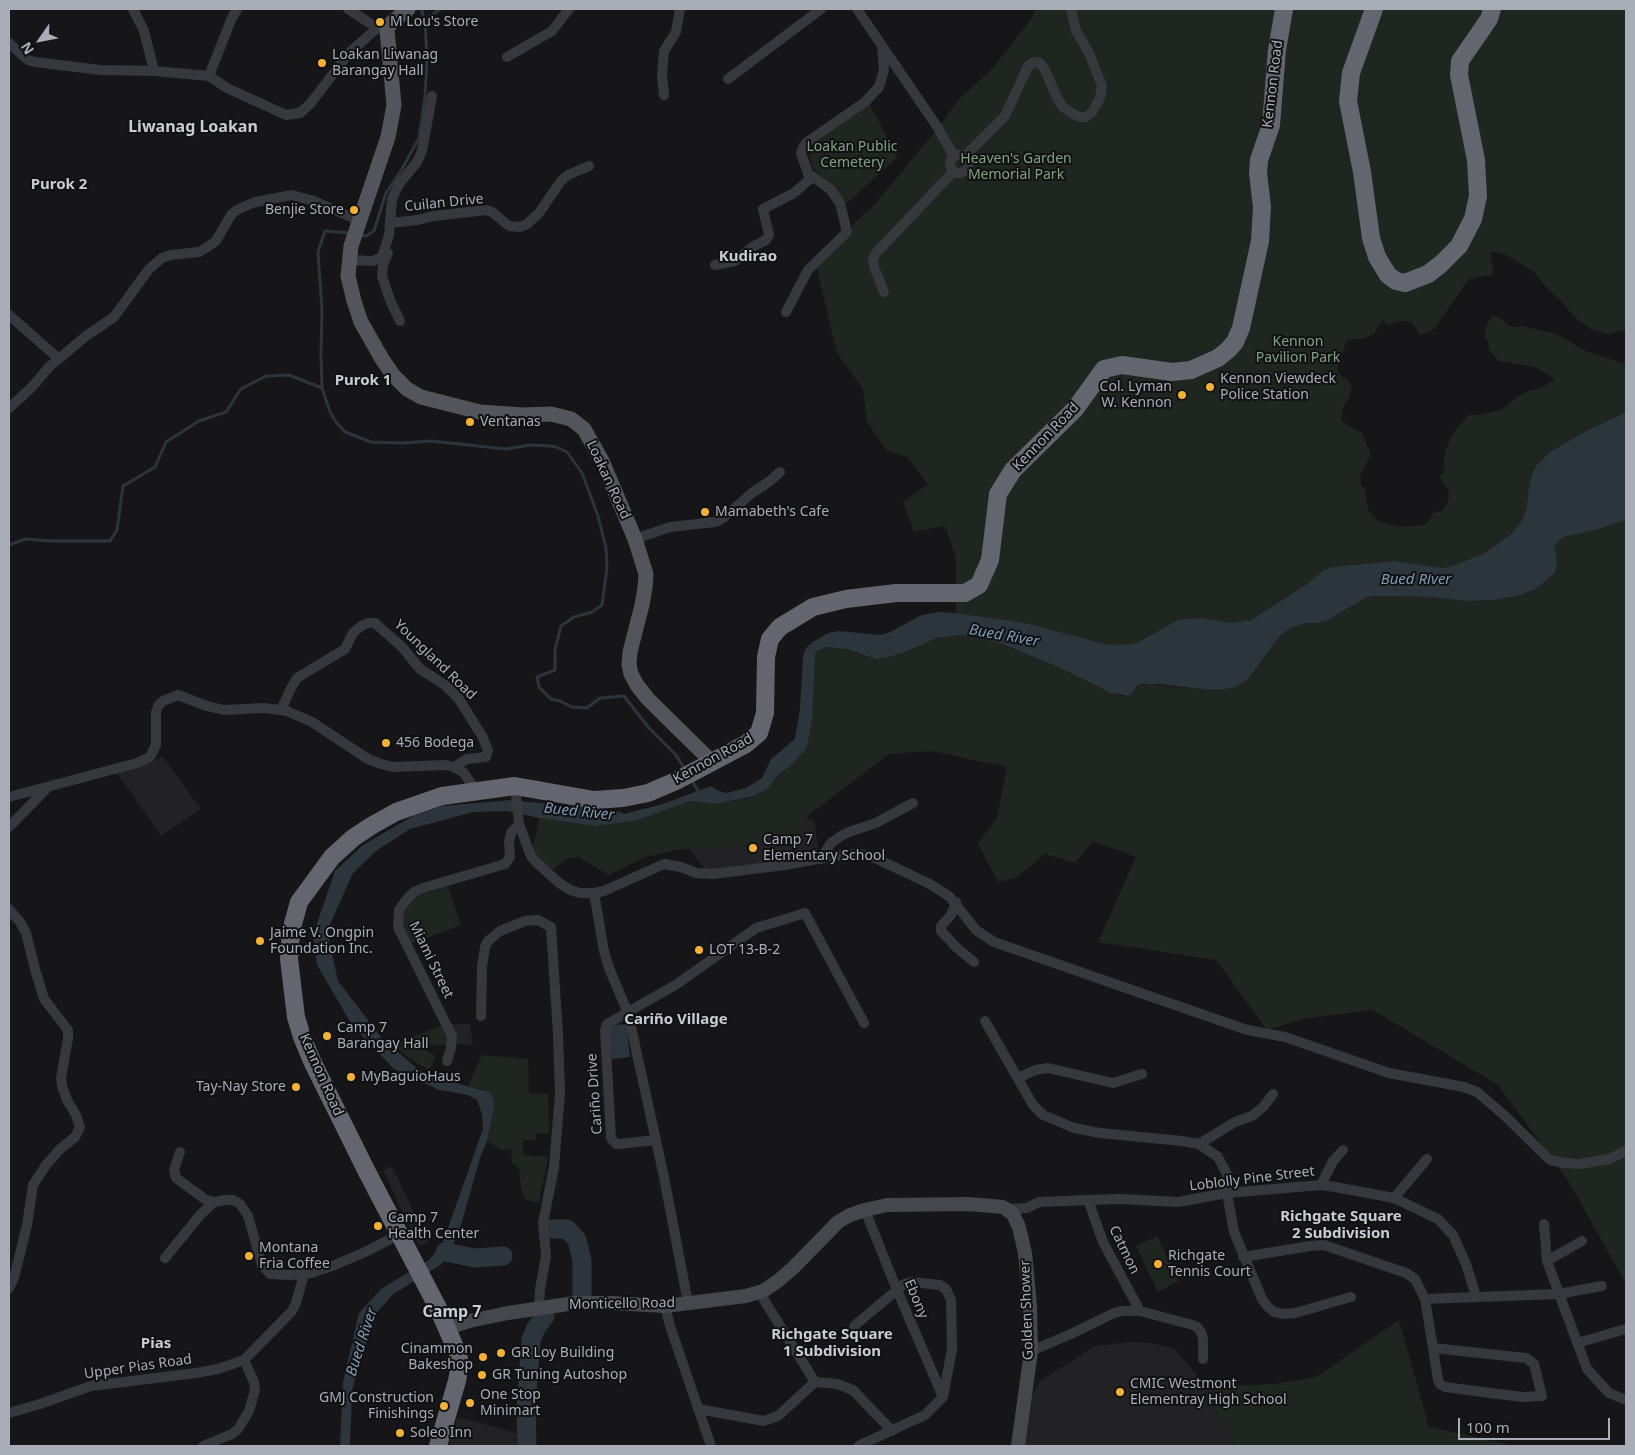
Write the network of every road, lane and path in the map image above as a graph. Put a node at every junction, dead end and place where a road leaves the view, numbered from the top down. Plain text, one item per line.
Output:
1 (133, 9) edge
2 (237, 9) edge
3 (348, 9) edge
4 (570, 9) edge
5 (680, 9) edge
6 (821, 9) edge
7 (857, 9) edge
8 (1071, 9) edge
9 (1284, 9) edge
10 (1374, 9) edge
11 (1492, 9) edge
12 (407, 10) edge
13 (382, 29) junction
14 (9, 42) edge
15 (882, 45) junction
16 (507, 57) dead end
17 (154, 71) junction
18 (209, 76) junction
19 (728, 79) dead end
20 (664, 95) dead end
21 (432, 96) dead end
22 (959, 156) junction
23 (589, 166) dead end
24 (954, 171) junction
25 (809, 174) junction
26 (359, 223) junction
27 (390, 223) junction
28 (388, 235) junction
29 (350, 253) junction
30 (714, 265) dead end
31 (884, 292) dead end
32 (786, 312) dead end
33 (9, 315) edge
34 (400, 321) dead end
35 (59, 359) junction
36 (9, 408) edge
37 (780, 472) dead end
38 (635, 539) junction
39 (281, 710) junction
40 (712, 762) junction
41 (454, 767) junction
42 (48, 787) junction
43 (476, 791) junction
44 (516, 791) junction
45 (9, 797) edge
46 (913, 803) dead end
47 (519, 820) junction
48 (9, 827) edge
49 (821, 859) junction
50 (594, 893) junction
51 (956, 902) junction
52 (9, 909) edge
53 (974, 962) dead end
54 (628, 1013) junction
55 (481, 1016) dead end
56 (985, 1022) dead end
57 (864, 1023) dead end
58 (447, 1061) dead end
59 (1142, 1074) dead end
60 (1018, 1078) junction
61 (1273, 1094) dead end
62 (655, 1140) junction
63 (1199, 1144) junction
64 (1343, 1150) dead end
65 (1626, 1151) edge
66 (180, 1152) dead end
67 (1427, 1159) dead end
68 (1320, 1185) junction
69 (1227, 1193) junction
70 (1394, 1198) junction
71 (1088, 1200) junction
72 (214, 1202) junction
73 (1007, 1209) junction
74 (866, 1210) junction
75 (1544, 1224) dead end
76 (401, 1237) junction
77 (1582, 1241) dead end
78 (1243, 1257) junction
79 (165, 1258) dead end
80 (1547, 1261) junction
81 (304, 1274) junction
82 (1602, 1286) dead end
83 (9, 1288) edge
84 (896, 1290) junction
85 (763, 1291) junction
86 (1558, 1294) junction
87 (1476, 1296) junction
88 (1351, 1297) dead end
89 (1425, 1298) junction
90 (688, 1303) junction
91 (665, 1306) junction
92 (539, 1308) junction
93 (1140, 1311) junction
94 (854, 1326) dead end
95 (448, 1328) junction
96 (1626, 1328) edge
97 (1577, 1343) junction
98 (1433, 1348) junction
99 (1031, 1351) junction
100 (1203, 1358) dead end
101 (244, 1360) junction
102 (815, 1382) junction
103 (1624, 1396) edge
104 (943, 1397) junction
105 (698, 1409) junction
106 (9, 1412) edge
107 (892, 1431) junction
108 (203, 1446) edge
109 (438, 1446) edge
110 (711, 1446) edge
111 (858, 1446) edge
112 (1018, 1446) edge

1 - 17 street
2 - 18 street
3 - 13 street
4 - 16 street
5 - 20 street
6 - 19 street
7 - 15 street
8 - 22 street
9 - 40 highway, Kennon Road
10 - 11 highway
12 - 13 main road
13 - 18 street
13 - 26 main road, Loakan Road
14 - 17 street
15 - 22 street
15 - 25 street
17 - 18 street
21 - 27 street
22 - 24 street
22 - 24 street
23 - 27 street, Cuilan Drive
24 - 31 street
25 - 30 street
25 - 32 street
26 - 29 main road, Loakan Road
26 - 35 street
27 - 28 street
28 - 29 street
28 - 34 street
29 - 38 main road, Loakan Road
33 - 35 street
35 - 36 street
37 - 38 street
38 - 40 main road, Loakan Road
39 - 41 street, Youngland Road
39 - 41 street, Youngland Road
39 - 42 street, Youngland Road
40 - 44 highway, Kennon Road
41 - 43 street
42 - 45 street
42 - 48 street
43 - 44 highway, Kennon Road
43 - 76 highway, Kennon Road
44 - 47 street
46 - 49 street
47 - 50 street
47 - 58 street, Miami Street
49 - 50 street
49 - 51 street
50 - 54 street
51 - 53 street
51 - 65 street
52 - 83 street
54 - 57 street
54 - 62 street
54 - 62 street, Cariño Drive
55 - 92 street
56 - 60 street
59 - 60 street
60 - 63 street
61 - 63 street
62 - 90 street
63 - 69 street
64 - 68 street
66 - 72 street
67 - 70 street
68 - 69 street, Loblolly Pine Street
68 - 70 street, Loblolly Pine Street
69 - 71 street, Loblolly Pine Street
69 - 78 street
70 - 87 street, Loblolly Pine Street
71 - 73 street, Loblolly Pine Street
71 - 93 street, Catmon
72 - 79 street
72 - 81 street
73 - 74 main road, Monticello Road
73 - 99 main road, Golden Shower
74 - 84 street, Ebony
74 - 85 main road, Monticello Road
75 - 80 street
76 - 81 street
76 - 95 highway, Kennon Road
77 - 80 street
78 - 88 street
78 - 89 street
80 - 86 street
81 - 101 street
82 - 86 street
84 - 94 street
84 - 104 street, Ebony
84 - 104 street
85 - 90 main road, Monticello Road
85 - 102 street
86 - 87 street
86 - 97 street
87 - 89 street
89 - 98 street
90 - 91 main road, Monticello Road
91 - 92 main road, Monticello Road
91 - 105 street
92 - 95 main road, Monticello Road
93 - 99 street
93 - 100 street
95 - 109 highway, Kennon Road
96 - 97 street
97 - 103 street
98 - 98 street
99 - 112 main road, Golden Shower
101 - 106 street, Upper Pias Road
101 - 108 street
102 - 105 street
102 - 107 street
104 - 107 street
105 - 110 street
107 - 111 street

